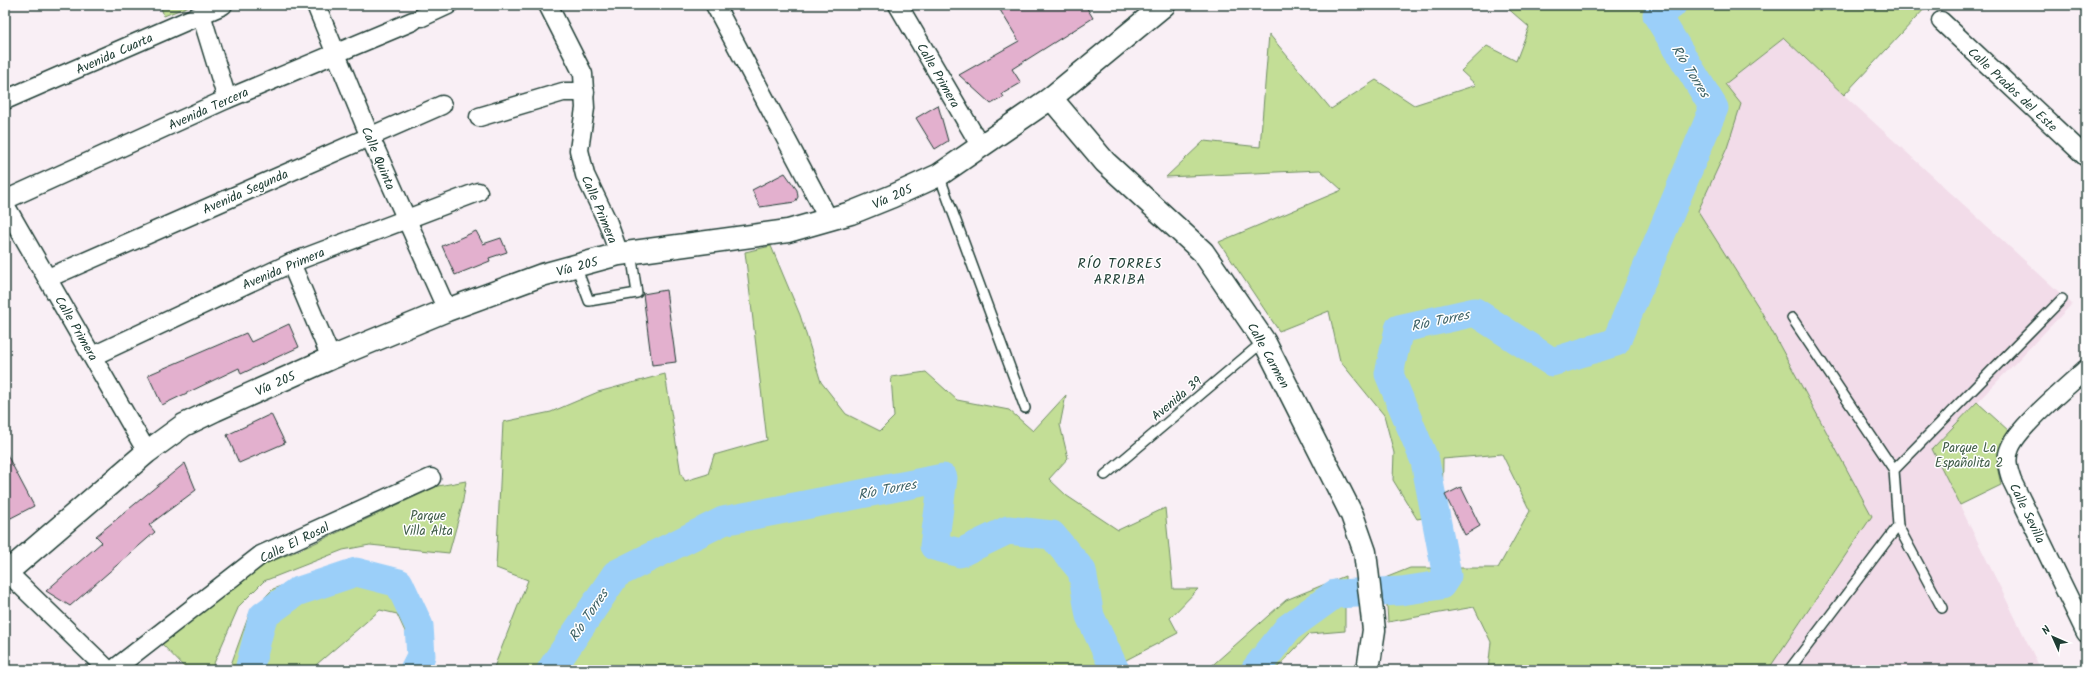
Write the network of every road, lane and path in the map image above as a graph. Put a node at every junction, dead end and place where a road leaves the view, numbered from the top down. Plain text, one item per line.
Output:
1 (222, 5) edge
2 (316, 5) edge
3 (448, 5) edge
4 (548, 5) edge
5 (715, 5) edge
6 (898, 5) edge
7 (1164, 5) edge
8 (200, 14) junction
9 (1941, 21) dead end
10 (335, 54) junction
11 (584, 92) junction
12 (1051, 98) junction
13 (227, 99) junction
14 (5, 100) edge
15 (442, 105) dead end
16 (479, 117) dead end
17 (370, 137) junction
18 (980, 145) junction
19 (2086, 157) edge
20 (939, 175) junction
21 (478, 192) dead end
22 (5, 200) edge
23 (5, 205) edge
24 (406, 219) junction
25 (829, 220) junction
26 (625, 253) junction
27 (291, 263) junction
28 (576, 266) junction
29 (48, 278) junction
30 (2062, 299) dead end
31 (447, 310) junction
32 (1792, 318) dead end
33 (1264, 341) junction
34 (93, 356) junction
35 (331, 358) junction
36 (2083, 378) edge
37 (1025, 408) dead end
38 (147, 452) junction
39 (1894, 470) junction
40 (1105, 476) dead end
41 (431, 478) dead end
42 (1898, 526) junction
43 (6, 573) edge
44 (1942, 608) dead end
45 (2086, 633) edge
46 (108, 670) edge
47 (113, 670) edge
48 (1368, 670) edge
49 (1789, 670) edge

1 - 8 street, Avenida Cuarta
2 - 10 street, Calle Quinta
3 - 10 street, Avenida Tercera
4 - 11 street, Calle Primera
5 - 25 street
6 - 18 street, Calle Primera
7 - 12 main road, Vía 205
8 - 13 street
8 - 14 street, Avenida Cuarta
9 - 19 street, Calle Prados del Este
10 - 13 street, Avenida Tercera
10 - 17 street, Calle Quinta
11 - 16 street
11 - 26 street, Calle Primera
12 - 18 main road, Vía 205
12 - 33 main road, Calle Carmen
13 - 22 street, Avenida Tercera
15 - 17 street, Avenida Segunda
17 - 24 street, Calle Quinta
17 - 29 street, Avenida Segunda
18 - 20 main road, Vía 205
20 - 25 main road, Vía 205
20 - 37 lane
21 - 24 street, Avenida Primera
23 - 29 street, Calle Primera
24 - 27 street, Avenida Primera
24 - 31 street, Calle Quinta
25 - 26 main road, Vía 205
26 - 28 main road, Vía 205
26 - 28 lane
27 - 34 street, Avenida Primera
27 - 35 street
28 - 31 main road, Vía 205
29 - 34 street, Calle Primera
30 - 39 lane
31 - 35 main road, Vía 205
32 - 39 lane
33 - 40 lane, Avenida 39
33 - 48 main road, Calle Carmen
34 - 38 street, Calle Primera
35 - 38 main road, Vía 205
36 - 45 street, Calle Sevilla
38 - 43 main road, Vía 205
39 - 42 lane
41 - 47 street, Calle El Rosal
42 - 44 lane
42 - 49 lane
43 - 46 street

